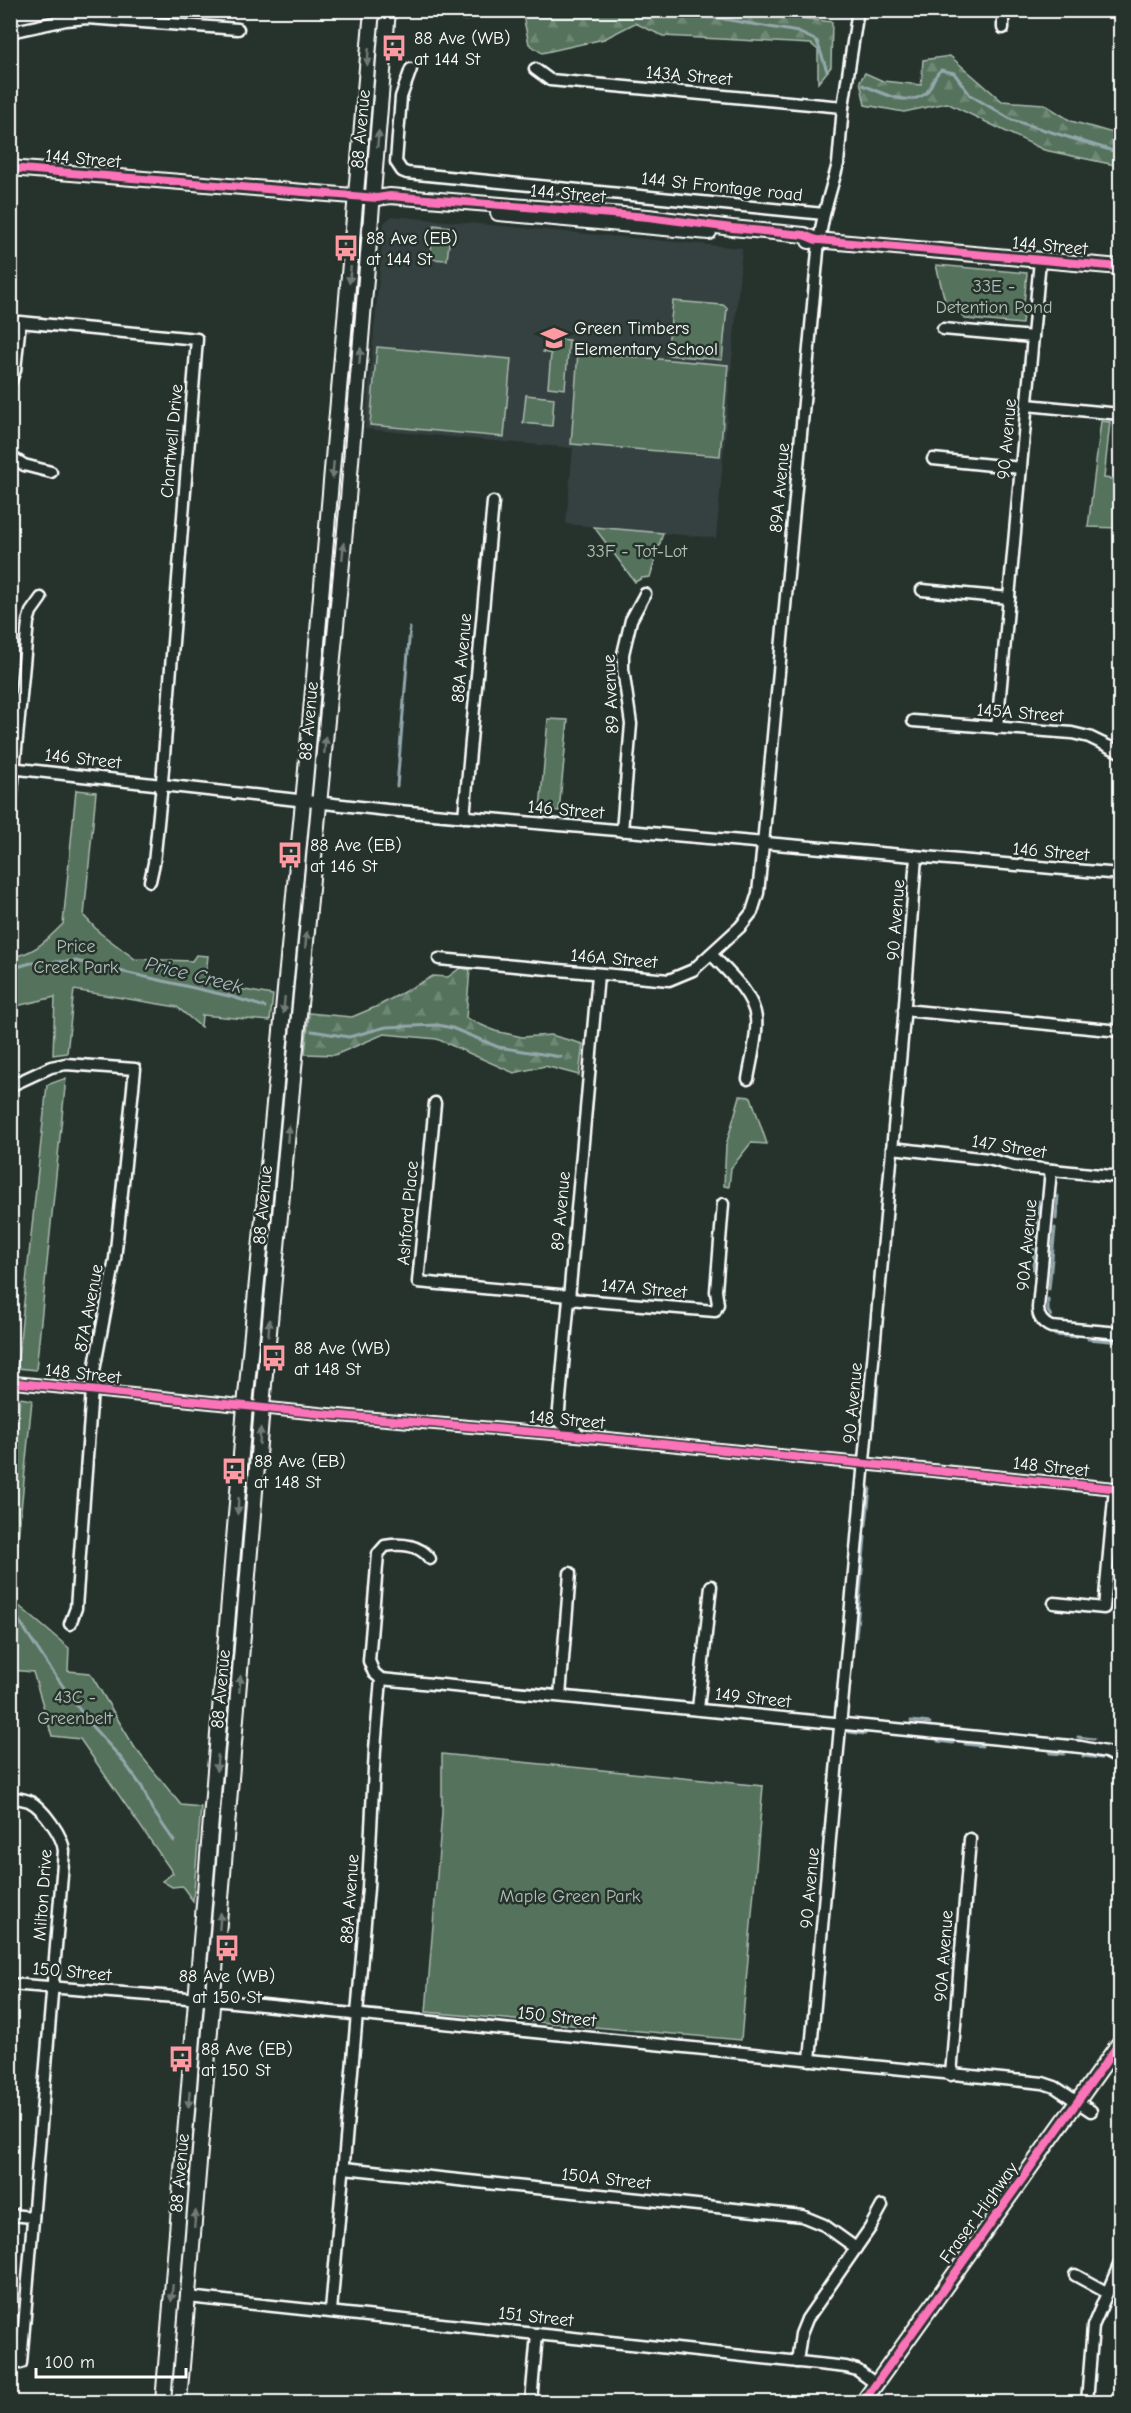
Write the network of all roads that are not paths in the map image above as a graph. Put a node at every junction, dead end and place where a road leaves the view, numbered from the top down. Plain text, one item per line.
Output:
1 (372, 10) edge
2 (388, 10) edge
3 (858, 10) edge
4 (1003, 10) edge
5 (1003, 28) dead end
6 (238, 29) dead end
7 (10, 32) edge
8 (411, 69) dead end
9 (535, 69) dead end
10 (843, 107) junction
11 (10, 168) edge
12 (357, 196) junction
13 (375, 198) junction
14 (824, 214) junction
15 (818, 240) junction
16 (1040, 260) junction
17 (1120, 267) edge
18 (943, 329) dead end
19 (1033, 337) junction
20 (10, 383) edge
21 (1027, 405) junction
22 (1120, 414) edge
23 (10, 456) edge
24 (933, 459) dead end
25 (1021, 468) junction
26 (51, 472) dead end
27 (493, 502) dead end
28 (922, 590) dead end
29 (645, 594) dead end
30 (41, 598) dead end
31 (1010, 598) junction
32 (913, 721) dead end
33 (997, 728) junction
34 (1120, 752) edge
35 (12, 768) edge
36 (161, 784) junction
37 (303, 801) junction
38 (320, 803) junction
39 (10, 812) edge
40 (464, 818) junction
41 (622, 831) junction
42 (763, 844) junction
43 (916, 857) junction
44 (1120, 874) edge
45 (150, 881) dead end
46 (711, 954) junction
47 (439, 959) dead end
48 (598, 975) junction
49 (904, 1010) junction
50 (1120, 1031) edge
51 (748, 1078) dead end
52 (10, 1086) edge
53 (435, 1103) dead end
54 (892, 1148) junction
55 (1051, 1170) junction
56 (1120, 1177) edge
57 (723, 1204) dead end
58 (569, 1298) junction
59 (1120, 1334) edge
60 (10, 1382) edge
61 (93, 1389) junction
62 (245, 1406) junction
63 (262, 1407) junction
64 (582, 1436) junction
65 (862, 1464) junction
66 (1118, 1489) edge
67 (430, 1559) dead end
68 (570, 1573) dead end
69 (711, 1586) dead end
70 (1054, 1603) dead end
71 (70, 1624) dead end
72 (381, 1679) junction
73 (560, 1696) junction
74 (698, 1709) junction
75 (840, 1723) junction
76 (1120, 1759) edge
77 (10, 1798) edge
78 (970, 1839) dead end
79 (10, 1984) edge
80 (52, 1987) junction
81 (197, 1999) junction
82 (213, 2000) junction
83 (357, 2014) junction
84 (1120, 2042) edge
85 (810, 2060) junction
86 (951, 2075) junction
87 (1078, 2102) junction
88 (1091, 2111) dead end
89 (344, 2168) junction
90 (882, 2206) dead end
91 (10, 2216) edge
92 (33, 2217) junction
93 (855, 2248) junction
94 (1120, 2263) edge
95 (1075, 2275) dead end
96 (1106, 2292) junction
97 (188, 2297) junction
98 (331, 2311) junction
99 (537, 2334) junction
100 (16, 2362) edge
101 (797, 2362) junction
102 (876, 2384) junction
103 (163, 2403) edge
104 (179, 2403) edge
105 (531, 2403) edge
106 (863, 2403) edge
107 (1087, 2403) edge

1 -> 12 main road, 88 Avenue
13 -> 2 main road, 88 Avenue
3 - 10 street, 89A Avenue
4 - 5 street
6 - 7 street
8 - 14 street, 144 St Frontage road
9 - 10 street, 143A Street
10 - 14 street, 89A Avenue
11 - 12 main road, 144 Street
12 - 13 main road, 144 Street
12 -> 37 main road, 88 Avenue
13 - 15 main road, 144 Street
38 -> 13 main road, 88 Avenue
14 - 15 street, 89A Avenue
15 - 16 main road, 144 Street
15 - 42 street, 89A Avenue
16 - 17 main road, 144 Street
16 - 19 street, 90 Avenue
18 - 19 street
19 - 21 street, 90 Avenue
20 - 36 street, Chartwell Drive
21 - 22 street
21 - 25 street, 90 Avenue
23 - 26 street
24 - 25 street
25 - 31 street, 90 Avenue
27 - 40 street, 88A Avenue
28 - 31 street
29 - 41 street, 89 Avenue
30 - 35 street
31 - 33 street, 90 Avenue
32 - 33 street, 145A Street
33 - 34 street, 145A Street
35 - 36 street, 146 Street
35 - 39 street
36 - 37 street, 146 Street
36 - 45 street
37 - 38 street, 146 Street
37 -> 62 main road, 88 Avenue
38 - 40 street, 146 Street
63 -> 38 main road, 88 Avenue
40 - 41 street, 146 Street
41 - 42 street, 146 Street
42 - 43 street, 146 Street
42 - 46 street, 89A Avenue
43 - 44 street, 146 Street
43 - 49 street, 90 Avenue
46 - 48 street, 146A Street
46 - 51 street
47 - 48 street, 146A Street
48 - 58 street, 89 Avenue
49 - 50 street
49 - 54 street, 90 Avenue
52 - 61 street, 87A Avenue
53 - 58 street, Ashford Place
54 - 55 street, 147 Street
54 - 65 street, 90 Avenue
55 - 56 street, 147 Street
55 - 59 street, 90A Avenue
57 - 58 street, 147A Street
58 - 64 street, 89 Avenue
60 - 61 street, 148 Street
61 - 62 street, 148 Street
61 - 71 street, 87A Avenue
62 - 63 street, 148 Street
62 -> 81 main road, 88 Avenue
63 - 64 street, 148 Street
82 -> 63 main road, 88 Avenue
64 - 65 street, 148 Street
65 - 66 street, 148 Street
65 - 75 street, 90 Avenue
66 - 70 street
67 - 72 street, 88A Avenue
68 - 73 street
69 - 74 street
72 - 73 street, 149 Street
72 - 83 street, 88A Avenue
73 - 74 street, 149 Street
74 - 75 street, 149 Street
75 - 76 street, 149 Street
75 - 85 street, 90 Avenue
77 - 80 street, Milton Drive
78 - 86 street, 90A Avenue
79 - 80 street, 150 Street
80 - 81 street, 150 Street
80 - 92 street, Milton Drive
81 - 82 street, 150 Street
81 -> 103 main road, 88 Avenue
82 - 83 street, 150 Street
97 -> 82 main road, 88 Avenue
83 - 85 street, 150 Street
83 - 89 street, 88A Avenue
84 - 87 main road, Fraser Highway
85 - 86 street, 150 Street
86 - 87 street, 150 Street
87 - 88 street, 150 Street
87 - 102 main road, Fraser Highway
89 - 93 street, 150A Street
89 - 98 street, 88A Avenue
90 - 93 street
91 - 92 street
92 - 100 street, Milton Drive
93 - 101 street
94 - 96 street
95 - 96 street
96 - 107 street
97 - 98 street, 151 Street
97 - 104 main road, 88 Avenue
98 - 99 street, 151 Street
99 - 101 street, 151 Street
99 - 105 street
101 - 102 street, 151 Street
102 - 106 main road, Fraser Highway

